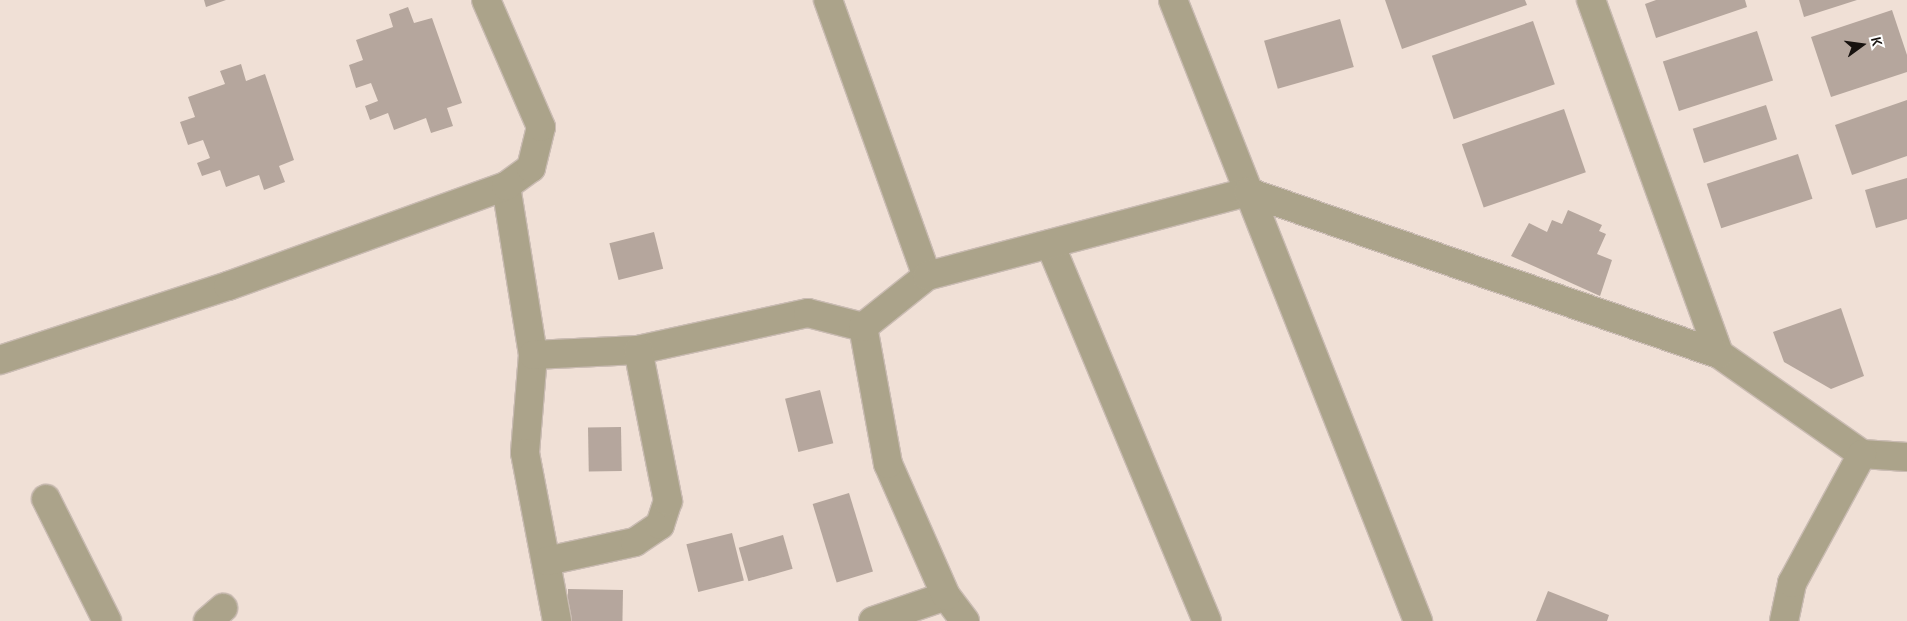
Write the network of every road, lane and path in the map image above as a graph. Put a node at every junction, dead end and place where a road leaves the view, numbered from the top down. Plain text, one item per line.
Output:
1 (486, 0) edge
2 (828, 0) edge
3 (1173, 0) edge
4 (1590, 0) edge
5 (506, 186) junction
6 (1248, 192) junction
7 (1050, 244) junction
8 (927, 276) junction
9 (863, 327) junction
10 (638, 350) junction
11 (1719, 354) junction
12 (533, 355) junction
13 (0, 360) edge
14 (1862, 454) junction
15 (1907, 457) edge
16 (46, 499) dead end
17 (547, 561) junction
18 (946, 596) junction
19 (107, 621) edge
20 (557, 621) edge
21 (873, 621) edge
22 (965, 621) edge
23 (1207, 621) edge
24 (1418, 621) edge
25 (1784, 621) edge

1 - 5 street
2 - 8 street
3 - 6 street
4 - 11 street
5 - 12 street
5 - 13 street
6 - 7 street
6 - 11 street
6 - 24 street
7 - 8 street
7 - 23 street
8 - 9 street
9 - 10 street
9 - 18 street
10 - 12 street
10 - 17 street
11 - 14 street
12 - 17 street
14 - 15 street
14 - 25 street
16 - 19 street
17 - 20 street
18 - 21 street
18 - 22 street

